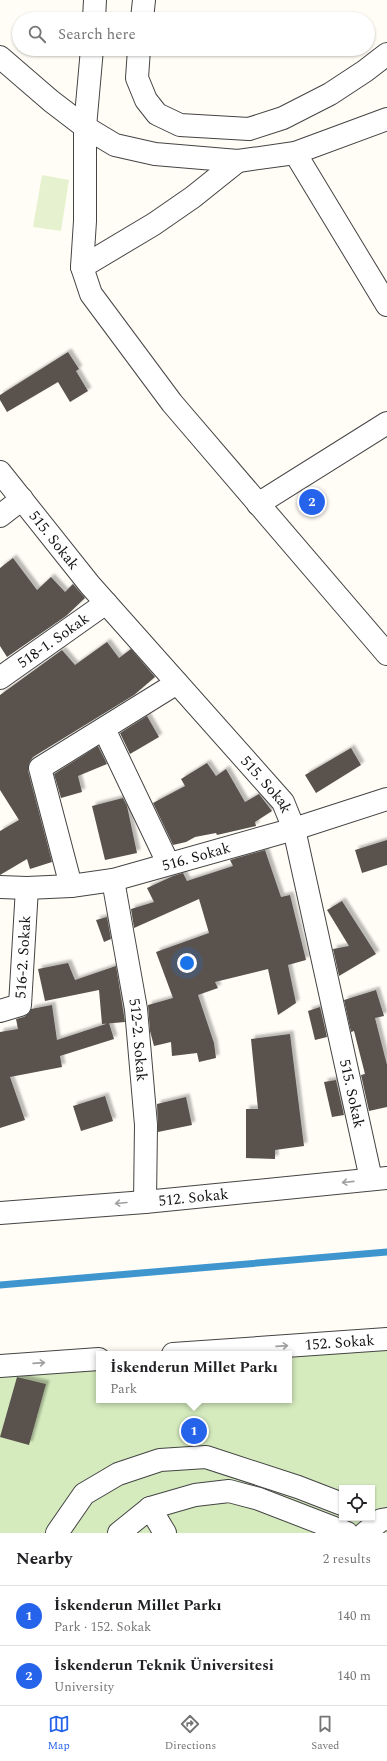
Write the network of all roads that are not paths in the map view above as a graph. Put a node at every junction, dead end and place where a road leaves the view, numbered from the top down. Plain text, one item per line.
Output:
1 (95, 0) edge
2 (144, 0) edge
3 (94, 12) edge
4 (143, 12) edge
5 (387, 54) edge
6 (91, 56) edge
7 (139, 56) edge
8 (0, 57) edge
9 (387, 119) edge
10 (85, 127) junction
11 (295, 154) junction
12 (238, 161) junction
13 (82, 267) junction
14 (387, 305) edge
15 (387, 422) edge
16 (0, 472) edge
17 (22, 499) junction
18 (258, 504) junction
19 (0, 516) edge
20 (106, 603) junction
21 (387, 654) edge
22 (0, 678) edge
23 (177, 683) junction
24 (104, 729) junction
25 (387, 799) edge
26 (294, 828) junction
27 (168, 863) junction
28 (113, 880) junction
29 (72, 886) junction
30 (0, 887) edge
31 (27, 888) junction
32 (0, 1011) edge
33 (379, 1178) edge
34 (145, 1202) junction
35 (0, 1213) edge
36 (387, 1339) edge
37 (216, 1351) edge
38 (96, 1359) edge
39 (0, 1366) edge
40 (339, 1503) edge
41 (150, 1508) junction
42 (57, 1533) edge
43 (119, 1533) edge
44 (165, 1533) edge
45 (347, 1533) edge

1 - 3 street
2 - 4 street
5 - 7 street
6 - 10 street
8 - 10 street
9 - 11 street
10 - 12 street
10 - 13 street
11 - 12 street
11 - 14 street
12 - 13 street
13 - 18 street
15 - 18 street
16 - 17 street, 515. Sokak
17 - 19 street
17 - 20 street, 515. Sokak
18 - 21 street
20 - 22 street, 518-1. Sokak
20 - 23 street, 515. Sokak
23 - 24 street
23 - 26 street, 515. Sokak
24 - 27 street
24 - 29 street
25 - 26 street, 516. Sokak
26 - 27 street, 516. Sokak
26 - 33 street, 515. Sokak
27 - 28 street, 516. Sokak
28 - 29 street, 516. Sokak
28 - 34 street, 512-2. Sokak
29 - 31 street, 516. Sokak
30 - 31 street, 516. Sokak
31 - 32 street, 516-2. Sokak
33 -> 34 street, 512. Sokak
34 -> 35 street, 512. Sokak
37 -> 36 street, 152. Sokak
39 -> 38 street
40 - 42 street
41 - 43 street
41 - 44 street
41 - 45 street

